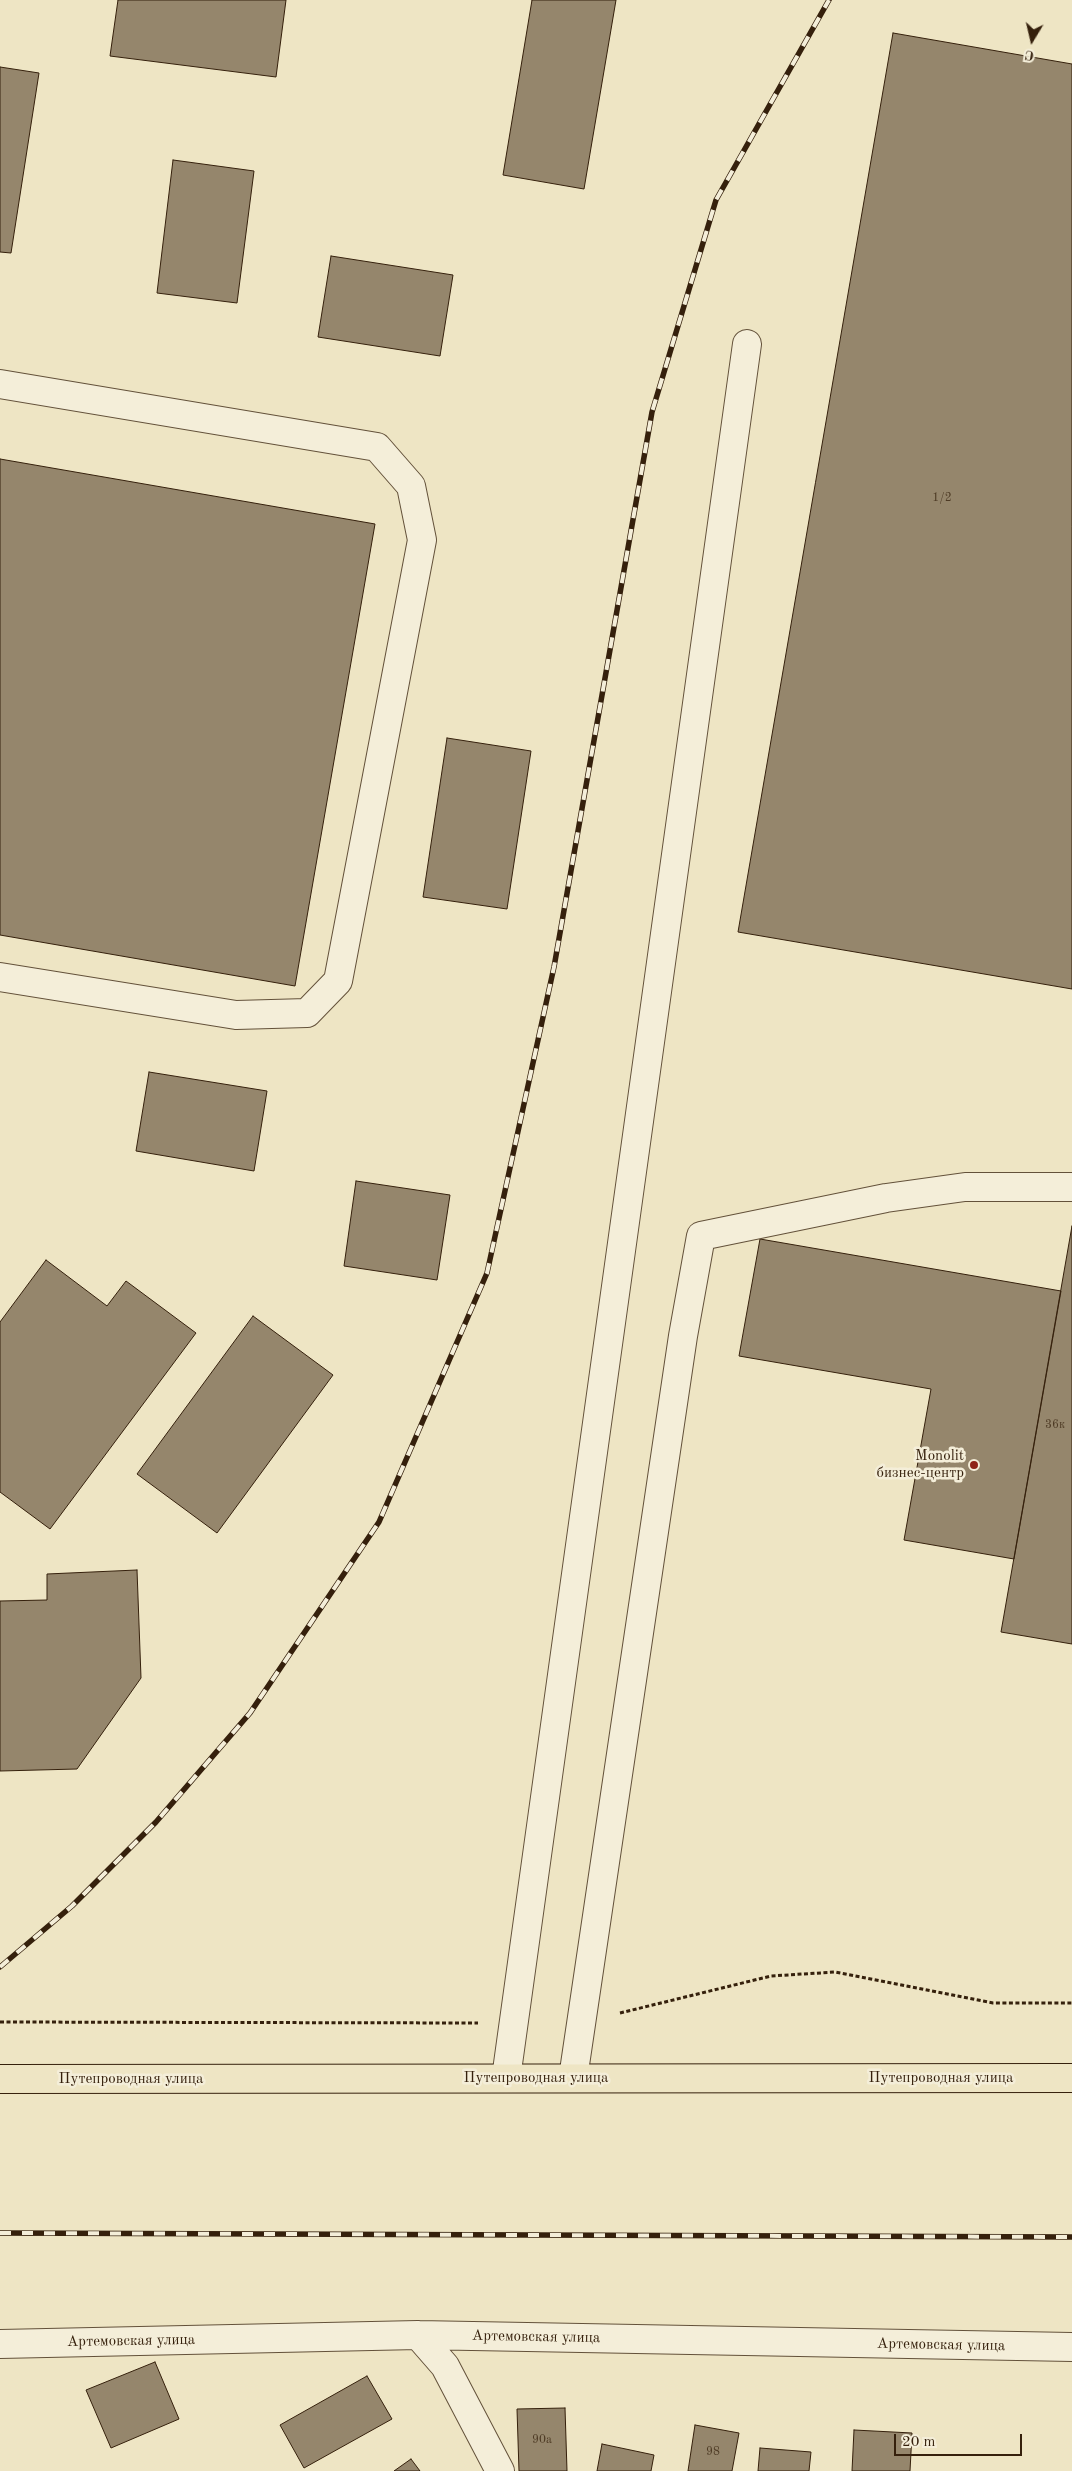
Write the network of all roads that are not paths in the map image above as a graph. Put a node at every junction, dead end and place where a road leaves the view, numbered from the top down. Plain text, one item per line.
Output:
1 (747, 344) dead end
2 (0, 384) edge
3 (0, 977) edge
4 (1072, 1187) edge
5 (506, 2078) junction
6 (573, 2078) junction
7 (1072, 2078) edge
8 (0, 2079) edge
9 (418, 2336) junction
10 (0, 2344) edge
11 (1072, 2347) edge
12 (500, 2471) edge

1 - 5 street
2 - 3 street
4 - 6 street
5 - 6 main road, Путепроводная улица
5 - 8 main road, Путепроводная улица
6 - 7 main road, Путепроводная улица
9 - 10 street, Артемовская улица
9 - 11 street, Артемовская улица
9 - 12 street

